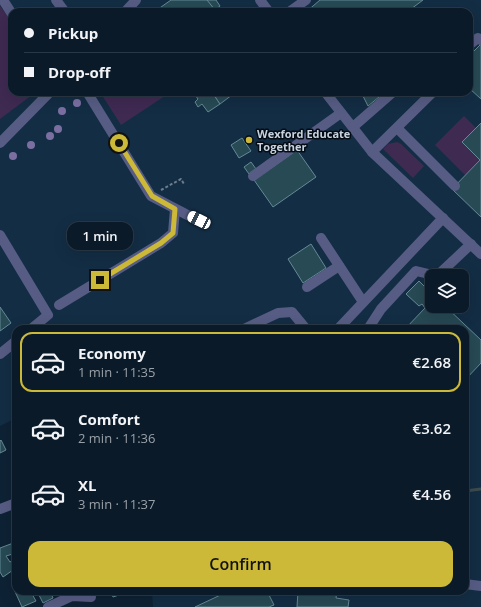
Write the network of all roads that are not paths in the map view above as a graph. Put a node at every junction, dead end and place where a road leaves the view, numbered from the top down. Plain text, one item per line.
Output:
1 (2, 0) edge
2 (136, 0) edge
3 (306, 0) edge
4 (8, 8) edge
5 (129, 8) edge
6 (296, 8) edge
7 (46, 96) edge
8 (90, 96) edge
9 (329, 96) edge
10 (388, 96) edge
11 (422, 96) edge
12 (429, 96) edge
13 (419, 107) junction
14 (341, 108) junction
15 (353, 127) junction
16 (397, 128) junction
17 (0, 143) edge
18 (372, 152) junction
19 (253, 176) dead end
20 (455, 186) dead end
21 (175, 209) junction
22 (443, 218) junction
23 (199, 220) dead end
24 (0, 235) edge
25 (321, 238) dead end
26 (471, 244) junction
27 (481, 254) edge
28 (339, 266) junction
29 (444, 269) edge
30 (425, 273) edge
31 (306, 287) dead end
32 (363, 302) junction
33 (59, 305) dead end
34 (36, 325) edge
35 (252, 325) edge
36 (303, 325) edge
37 (342, 325) edge
38 (371, 325) edge
39 (12, 344) edge
40 (0, 354) edge
41 (12, 504) edge
42 (0, 509) edge
43 (469, 584) edge
44 (481, 586) edge
45 (91, 597) dead end
46 (48, 607) edge

1 - 4 street
2 - 5 street
3 - 6 street
7 - 17 street
8 - 21 street
9 - 14 street
10 - 15 street
11 - 13 street
12 - 13 street
13 - 16 street
14 - 15 street
14 - 19 street
15 - 18 street
16 - 18 street
16 - 20 street
18 - 22 street
21 - 23 street
21 - 33 street
22 - 26 street
22 - 32 street
24 - 34 street
25 - 28 street
26 - 27 street
26 - 29 street
28 - 31 street
28 - 32 street
30 - 38 street
32 - 37 street
35 - 36 street
39 - 40 street
41 - 42 street
43 - 44 street
45 - 46 street

